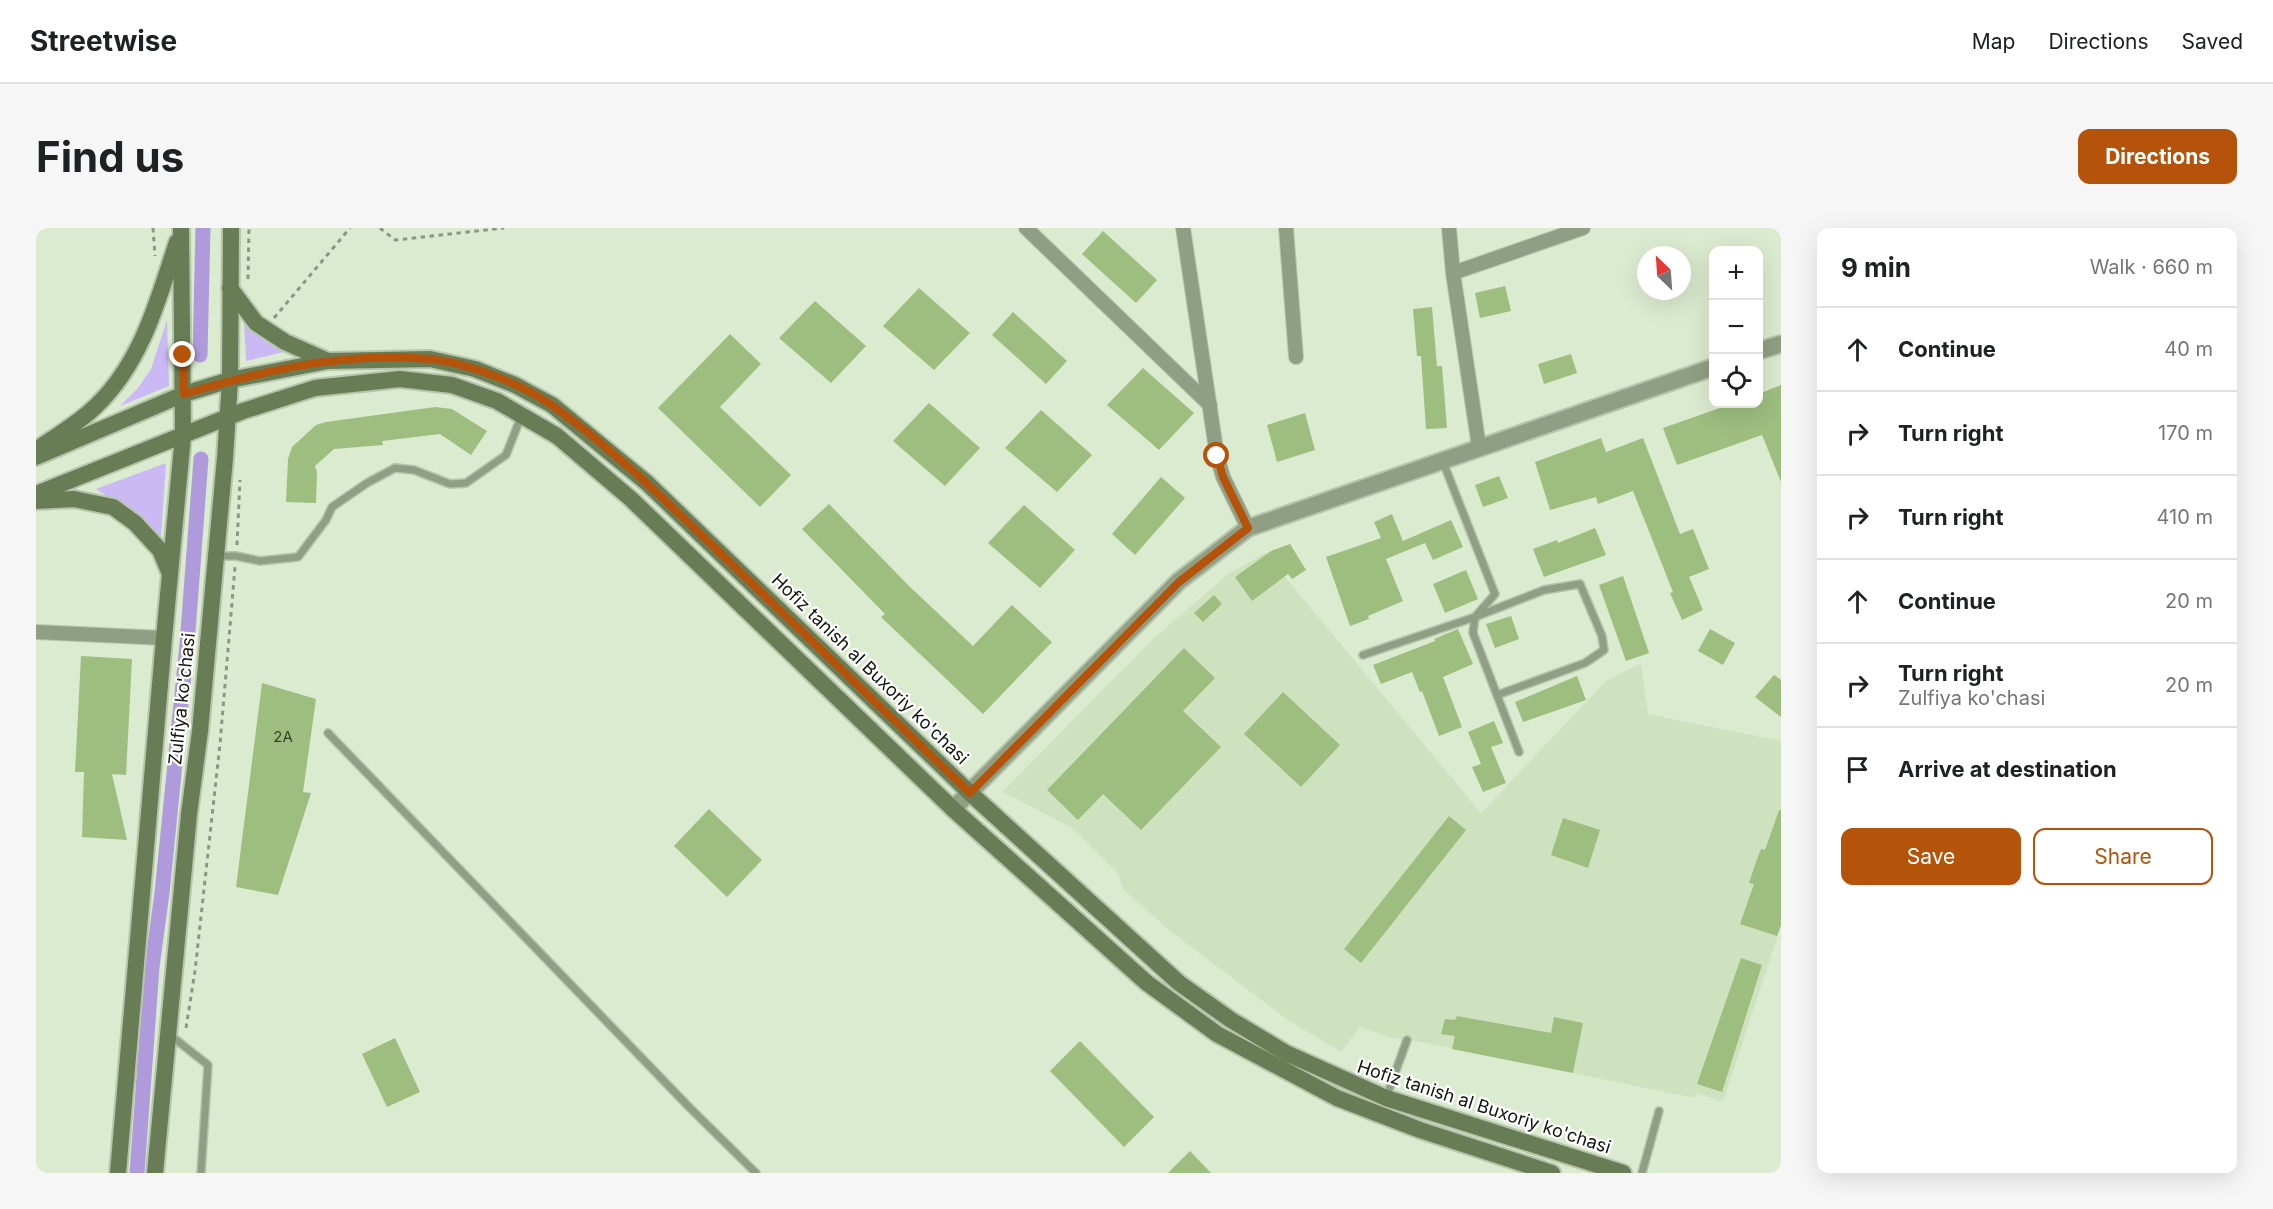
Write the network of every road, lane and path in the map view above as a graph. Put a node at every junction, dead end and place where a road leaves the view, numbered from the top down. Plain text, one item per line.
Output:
1 (153, 228) edge
2 (231, 228) edge
3 (249, 228) edge
4 (350, 228) edge
5 (380, 228) edge
6 (504, 228) edge
7 (1026, 228) edge
8 (1183, 228) edge
9 (1286, 228) edge
10 (1449, 228) edge
11 (1582, 228) edge
12 (181, 229) edge
13 (156, 260) dead end
14 (1454, 273) junction
15 (230, 287) junction
16 (247, 290) dead end
17 (265, 328) junction
18 (1781, 344) edge
19 (1763, 349) edge
20 (1296, 357) dead end
21 (327, 361) junction
22 (1709, 368) edge
23 (230, 380) junction
24 (184, 394) junction
25 (1210, 405) junction
26 (522, 414) junction
27 (228, 417) junction
28 (183, 436) junction
29 (1479, 447) junction
30 (36, 450) edge
31 (36, 457) edge
32 (1443, 459) junction
33 (36, 494) edge
34 (36, 501) edge
35 (1248, 528) junction
36 (216, 556) junction
37 (171, 576) junction
38 (1475, 617) junction
39 (36, 632) edge
40 (164, 638) junction
41 (1363, 655) dead end
42 (1497, 695) junction
43 (328, 734) dead end
44 (1520, 752) dead end
45 (970, 793) junction
46 (953, 809) junction
47 (168, 1034) junction
48 (1407, 1040) dead end
49 (1386, 1098) junction
50 (1659, 1111) dead end
51 (118, 1173) edge
52 (155, 1173) edge
53 (201, 1173) edge
54 (756, 1173) edge
55 (1552, 1173) edge
56 (1623, 1173) edge
57 (1642, 1173) edge

1 - 13 path
2 - 15 main road, Zulfiya ko'chasi
3 - 16 path
4 - 17 path
5 - 6 path
7 - 25 street
8 - 25 street
9 - 20 street
10 - 14 street
11 - 14 street
12 - 24 main road, Zulfiya ko'chasi
12 - 30 main road
14 - 29 street
15 - 17 main road
15 - 23 main road, Zulfiya ko'chasi
17 - 21 main road
18 - 19 street
21 - 23 main road, Hofiz tanish al Buxoriy ko'chasi
21 - 45 main road, Hofiz tanish al Buxoriy ko'chasi
22 - 29 street
23 - 24 main road, Hofiz tanish al Buxoriy ko'chasi
23 - 27 main road, Zulfiya ko'chasi
24 - 28 main road, Zulfiya ko'chasi
24 - 31 main road, Hofiz tanish al Buxoriy ko'chasi
25 - 35 street
26 - 27 main road, Hofiz tanish al Buxoriy ko'chasi
26 - 36 lane
26 - 46 main road, Hofiz tanish al Buxoriy ko'chasi
27 - 28 main road, Hofiz tanish al Buxoriy ko'chasi
27 - 36 main road, Zulfiya ko'chasi
28 - 33 main road, Hofiz tanish al Buxoriy ko'chasi
28 - 37 main road, Zulfiya ko'chasi
29 - 32 street
32 - 35 street
32 - 38 lane
34 - 37 main road
35 - 45 street
36 - 47 main road, Zulfiya ko'chasi
37 - 40 main road, Zulfiya ko'chasi
38 - 41 lane
38 - 42 lane
38 - 42 lane
39 - 40 street
40 - 51 main road, Zulfiya ko'chasi
42 - 44 lane
43 - 54 lane
45 - 46 street
45 - 49 main road, Hofiz tanish al Buxoriy ko'chasi
46 - 55 main road, Hofiz tanish al Buxoriy ko'chasi
47 - 52 main road, Zulfiya ko'chasi
47 - 53 lane
48 - 49 lane
49 - 56 main road, Hofiz tanish al Buxoriy ko'chasi
50 - 57 lane

